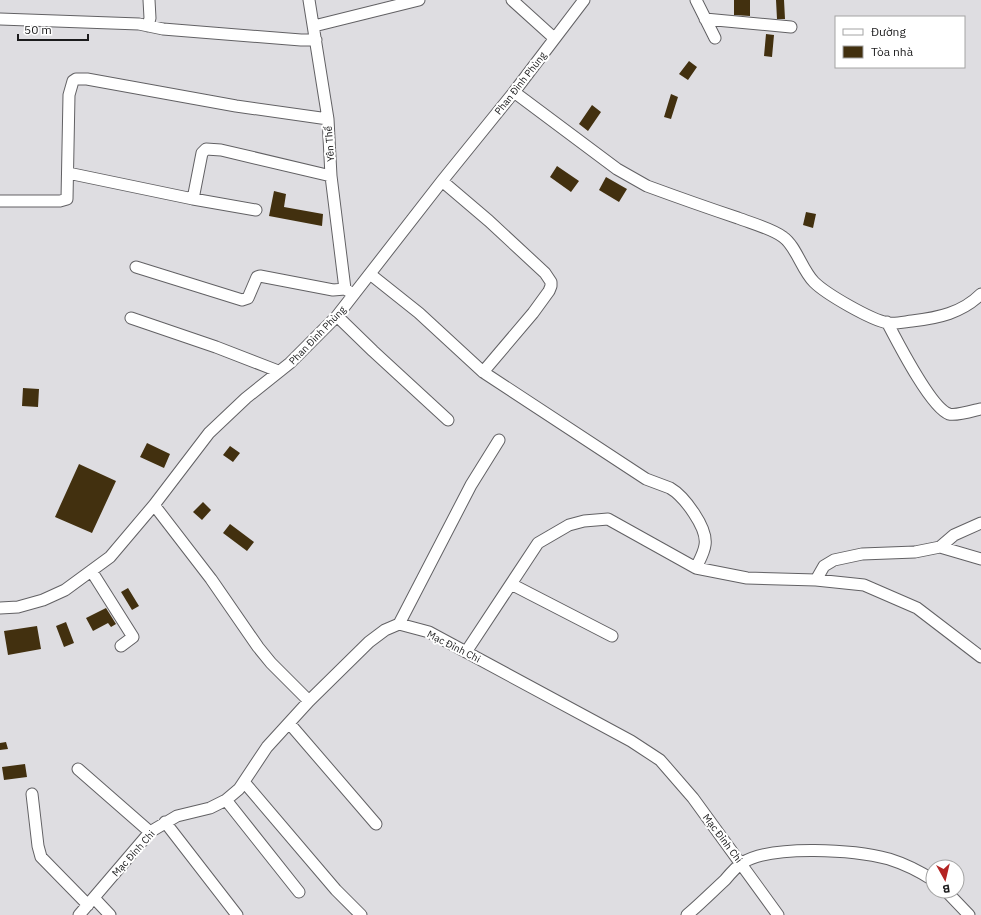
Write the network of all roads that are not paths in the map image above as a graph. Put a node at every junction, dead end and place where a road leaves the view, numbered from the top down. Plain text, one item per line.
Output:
1 (149, 0) edge
2 (309, 0) edge
3 (418, 0) edge
4 (512, 0) edge
5 (584, 0) edge
6 (696, 0) edge
7 (0, 19) edge
8 (705, 19) junction
9 (148, 26) junction
10 (314, 26) junction
11 (791, 27) dead end
12 (554, 38) junction
13 (715, 38) dead end
14 (316, 40) junction
15 (514, 92) junction
16 (328, 119) junction
17 (68, 173) junction
18 (331, 176) junction
19 (442, 181) junction
20 (193, 199) junction
21 (0, 201) edge
22 (256, 210) dead end
23 (136, 267) dead end
24 (370, 274) junction
25 (349, 292) junction
26 (981, 294) edge
27 (337, 316) junction
28 (131, 318) dead end
29 (887, 322) junction
30 (278, 372) junction
31 (483, 372) junction
32 (980, 409) dead end
33 (448, 420) dead end
34 (499, 440) dead end
35 (154, 504) junction
36 (981, 523) edge
37 (940, 547) junction
38 (981, 559) edge
39 (696, 568) junction
40 (92, 572) junction
41 (816, 580) junction
42 (511, 584) junction
43 (0, 608) edge
44 (399, 624) junction
45 (612, 636) dead end
46 (121, 646) dead end
47 (466, 652) junction
48 (981, 657) edge
49 (309, 701) junction
50 (289, 723) junction
51 (78, 769) dead end
52 (244, 782) junction
53 (32, 794) dead end
54 (226, 800) junction
55 (165, 822) junction
56 (376, 824) dead end
57 (150, 832) junction
58 (742, 863) junction
59 (925, 875) edge
60 (299, 892) dead end
61 (954, 899) edge
62 (91, 901) junction
63 (79, 915) edge
64 (110, 915) edge
65 (237, 915) edge
66 (361, 915) edge
67 (687, 915) edge
68 (778, 915) edge
69 (969, 915) edge

1 - 9 street
2 - 10 street, Yên Thế
3 - 10 street
4 - 12 street
5 - 12 street, Phan Đình Phùng
6 - 8 street
7 - 9 street
8 - 11 street
8 - 13 street
9 - 14 street
10 - 14 street, Yên Thế
12 - 15 street, Phan Đình Phùng
14 - 16 street, Yên Thế
15 - 19 street, Phan Đình Phùng
15 - 29 street
16 - 17 street
16 - 18 street, Yên Thế
17 - 20 street
17 - 21 street
18 - 20 street
18 - 25 street, Yên Thế
19 - 24 street, Phan Đình Phùng
19 - 31 street
20 - 22 street
23 - 25 street
24 - 25 street, Phan Đình Phùng
24 - 31 street
25 - 27 street, Phan Đình Phùng
26 - 29 street
27 - 30 street, Phan Đình Phùng
27 - 33 street
28 - 30 street
29 - 32 street
30 - 35 street, Phan Đình Phùng
31 - 39 street
34 - 44 street
35 - 40 street, Phan Đình Phùng
35 - 49 street
36 - 37 street
37 - 38 street
37 - 41 street
39 - 41 street
39 - 42 street
40 - 43 street, Phan Đình Phùng
40 - 46 street
41 - 48 street
42 - 45 street
42 - 47 street
44 - 47 street, Mạc Đỉnh Chi
44 - 49 street, Mạc Đỉnh Chi
47 - 58 street, Mạc Đỉnh Chi
49 - 50 street, Mạc Đỉnh Chi
50 - 52 street, Mạc Đỉnh Chi
50 - 56 street
51 - 57 street
52 - 54 street, Mạc Đỉnh Chi
52 - 66 street
53 - 62 street
54 - 55 street, Mạc Đỉnh Chi
54 - 60 street
55 - 57 street, Mạc Đỉnh Chi
55 - 65 street
57 - 62 street, Mạc Đỉnh Chi
58 - 59 street
58 - 67 street
58 - 68 street, Mạc Đỉnh Chi
61 - 69 street
62 - 63 street, Mạc Đỉnh Chi
62 - 64 street

